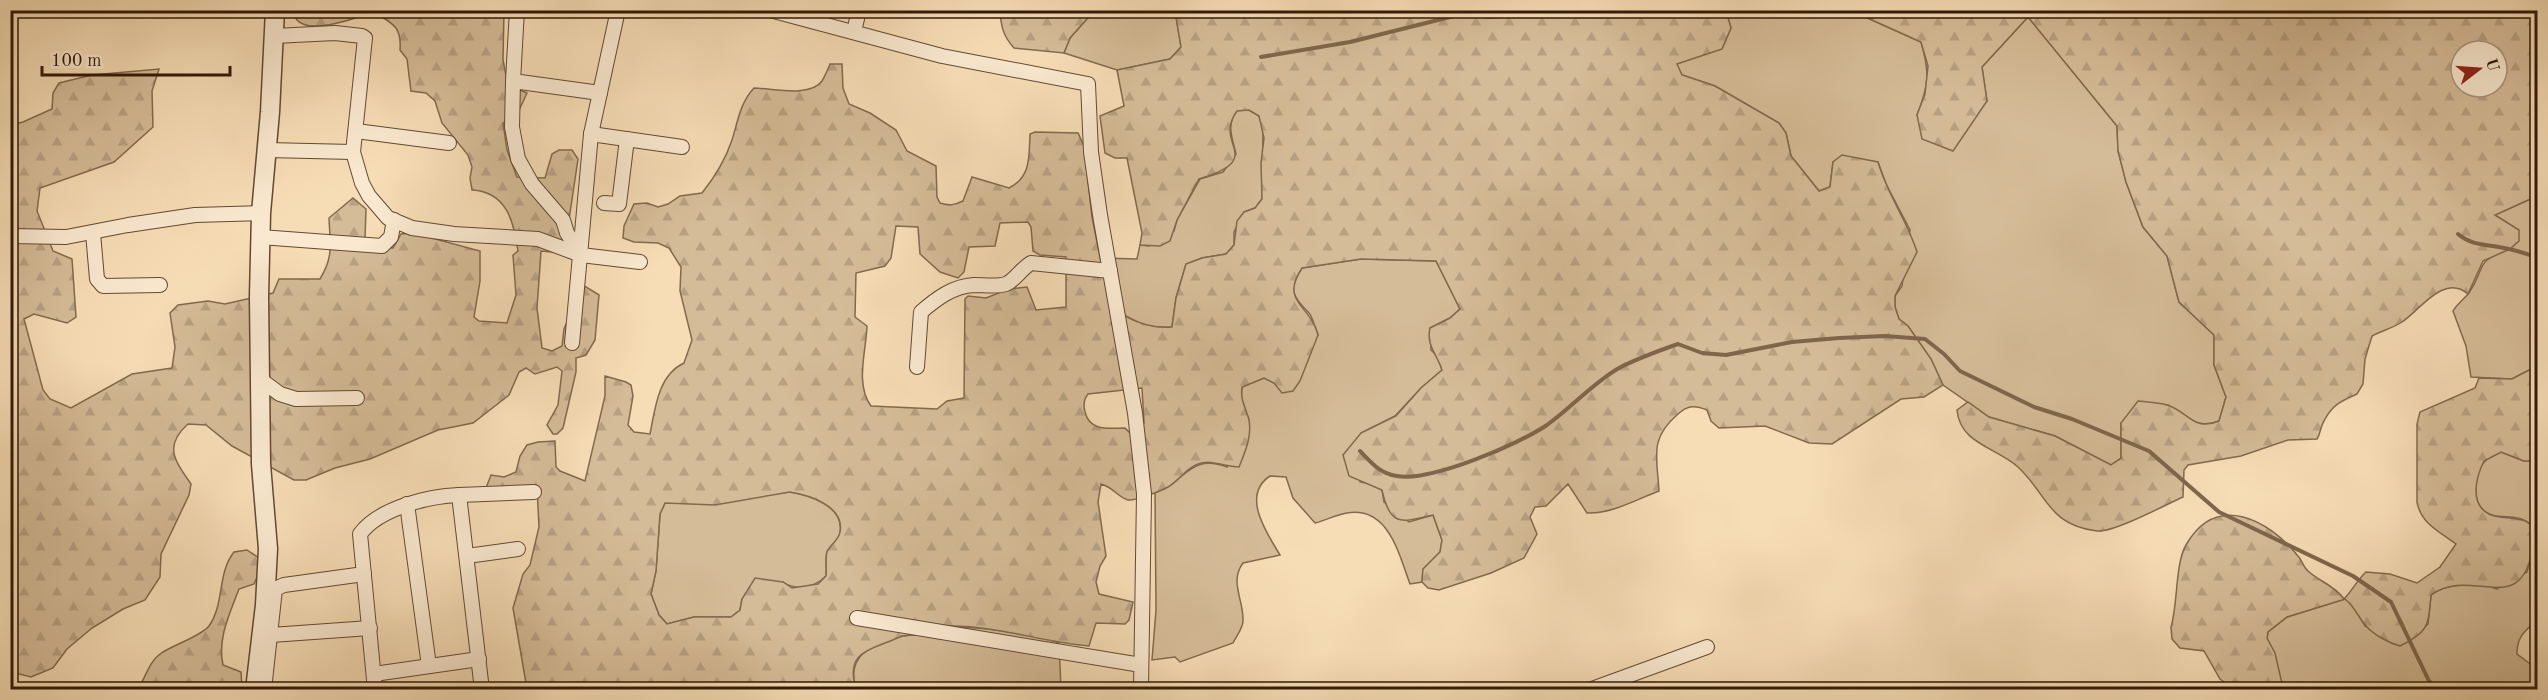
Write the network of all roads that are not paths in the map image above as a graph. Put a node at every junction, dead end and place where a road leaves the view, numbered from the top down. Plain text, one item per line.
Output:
1 (274, 10) edge
2 (517, 10) edge
3 (618, 10) edge
4 (770, 10) edge
5 (859, 10) edge
6 (854, 32) junction
7 (274, 36) junction
8 (513, 81) junction
9 (600, 93) junction
10 (356, 131) junction
11 (591, 134) junction
12 (627, 139) junction
13 (449, 143) dead end
14 (682, 147) dead end
15 (267, 150) junction
16 (353, 152) junction
17 (604, 203) dead end
18 (261, 213) junction
19 (394, 220) junction
20 (93, 233) junction
21 (10, 236) edge
22 (260, 237) junction
23 (581, 255) junction
24 (640, 262) dead end
25 (1110, 271) junction
26 (160, 285) dead end
27 (572, 343) dead end
28 (917, 367) dead end
29 (261, 380) junction
30 (357, 398) dead end
31 (534, 492) dead end
32 (459, 495) junction
33 (407, 504) junction
34 (518, 549) dead end
35 (467, 556) junction
36 (364, 574) junction
37 (857, 618) dead end
38 (370, 628) junction
39 (271, 635) junction
40 (1707, 647) dead end
41 (478, 659) junction
42 (1141, 665) junction
43 (429, 666) junction
44 (374, 674) junction
45 (255, 690) edge
46 (264, 690) edge
47 (375, 690) edge
48 (482, 690) edge
49 (1141, 690) edge
50 (1588, 690) edge

1 - 7 street
2 - 8 street
3 - 9 street
4 - 6 street
5 - 6 street
6 - 25 street
7 - 10 street
7 - 15 street
8 - 9 street
8 - 23 street
9 - 11 street
10 - 13 street
10 - 16 street
11 - 12 street
11 - 23 street
12 - 14 street
12 - 17 street
15 - 16 street
15 - 18 street
16 - 19 street
18 - 20 street
18 - 22 street
19 - 22 street
19 - 23 street
20 - 21 street
20 - 26 street
22 - 29 street
23 - 24 street
23 - 27 street
25 - 28 street
25 - 42 street
29 - 30 street
29 - 45 street
31 - 32 street
32 - 33 street
32 - 35 street
33 - 36 street
33 - 43 street
34 - 35 street
35 - 41 street
36 - 38 street
36 - 39 street
37 - 42 street
38 - 39 street
38 - 44 street
39 - 46 street
40 - 50 street
41 - 43 street
41 - 48 street
42 - 49 street
43 - 44 street
44 - 47 street

